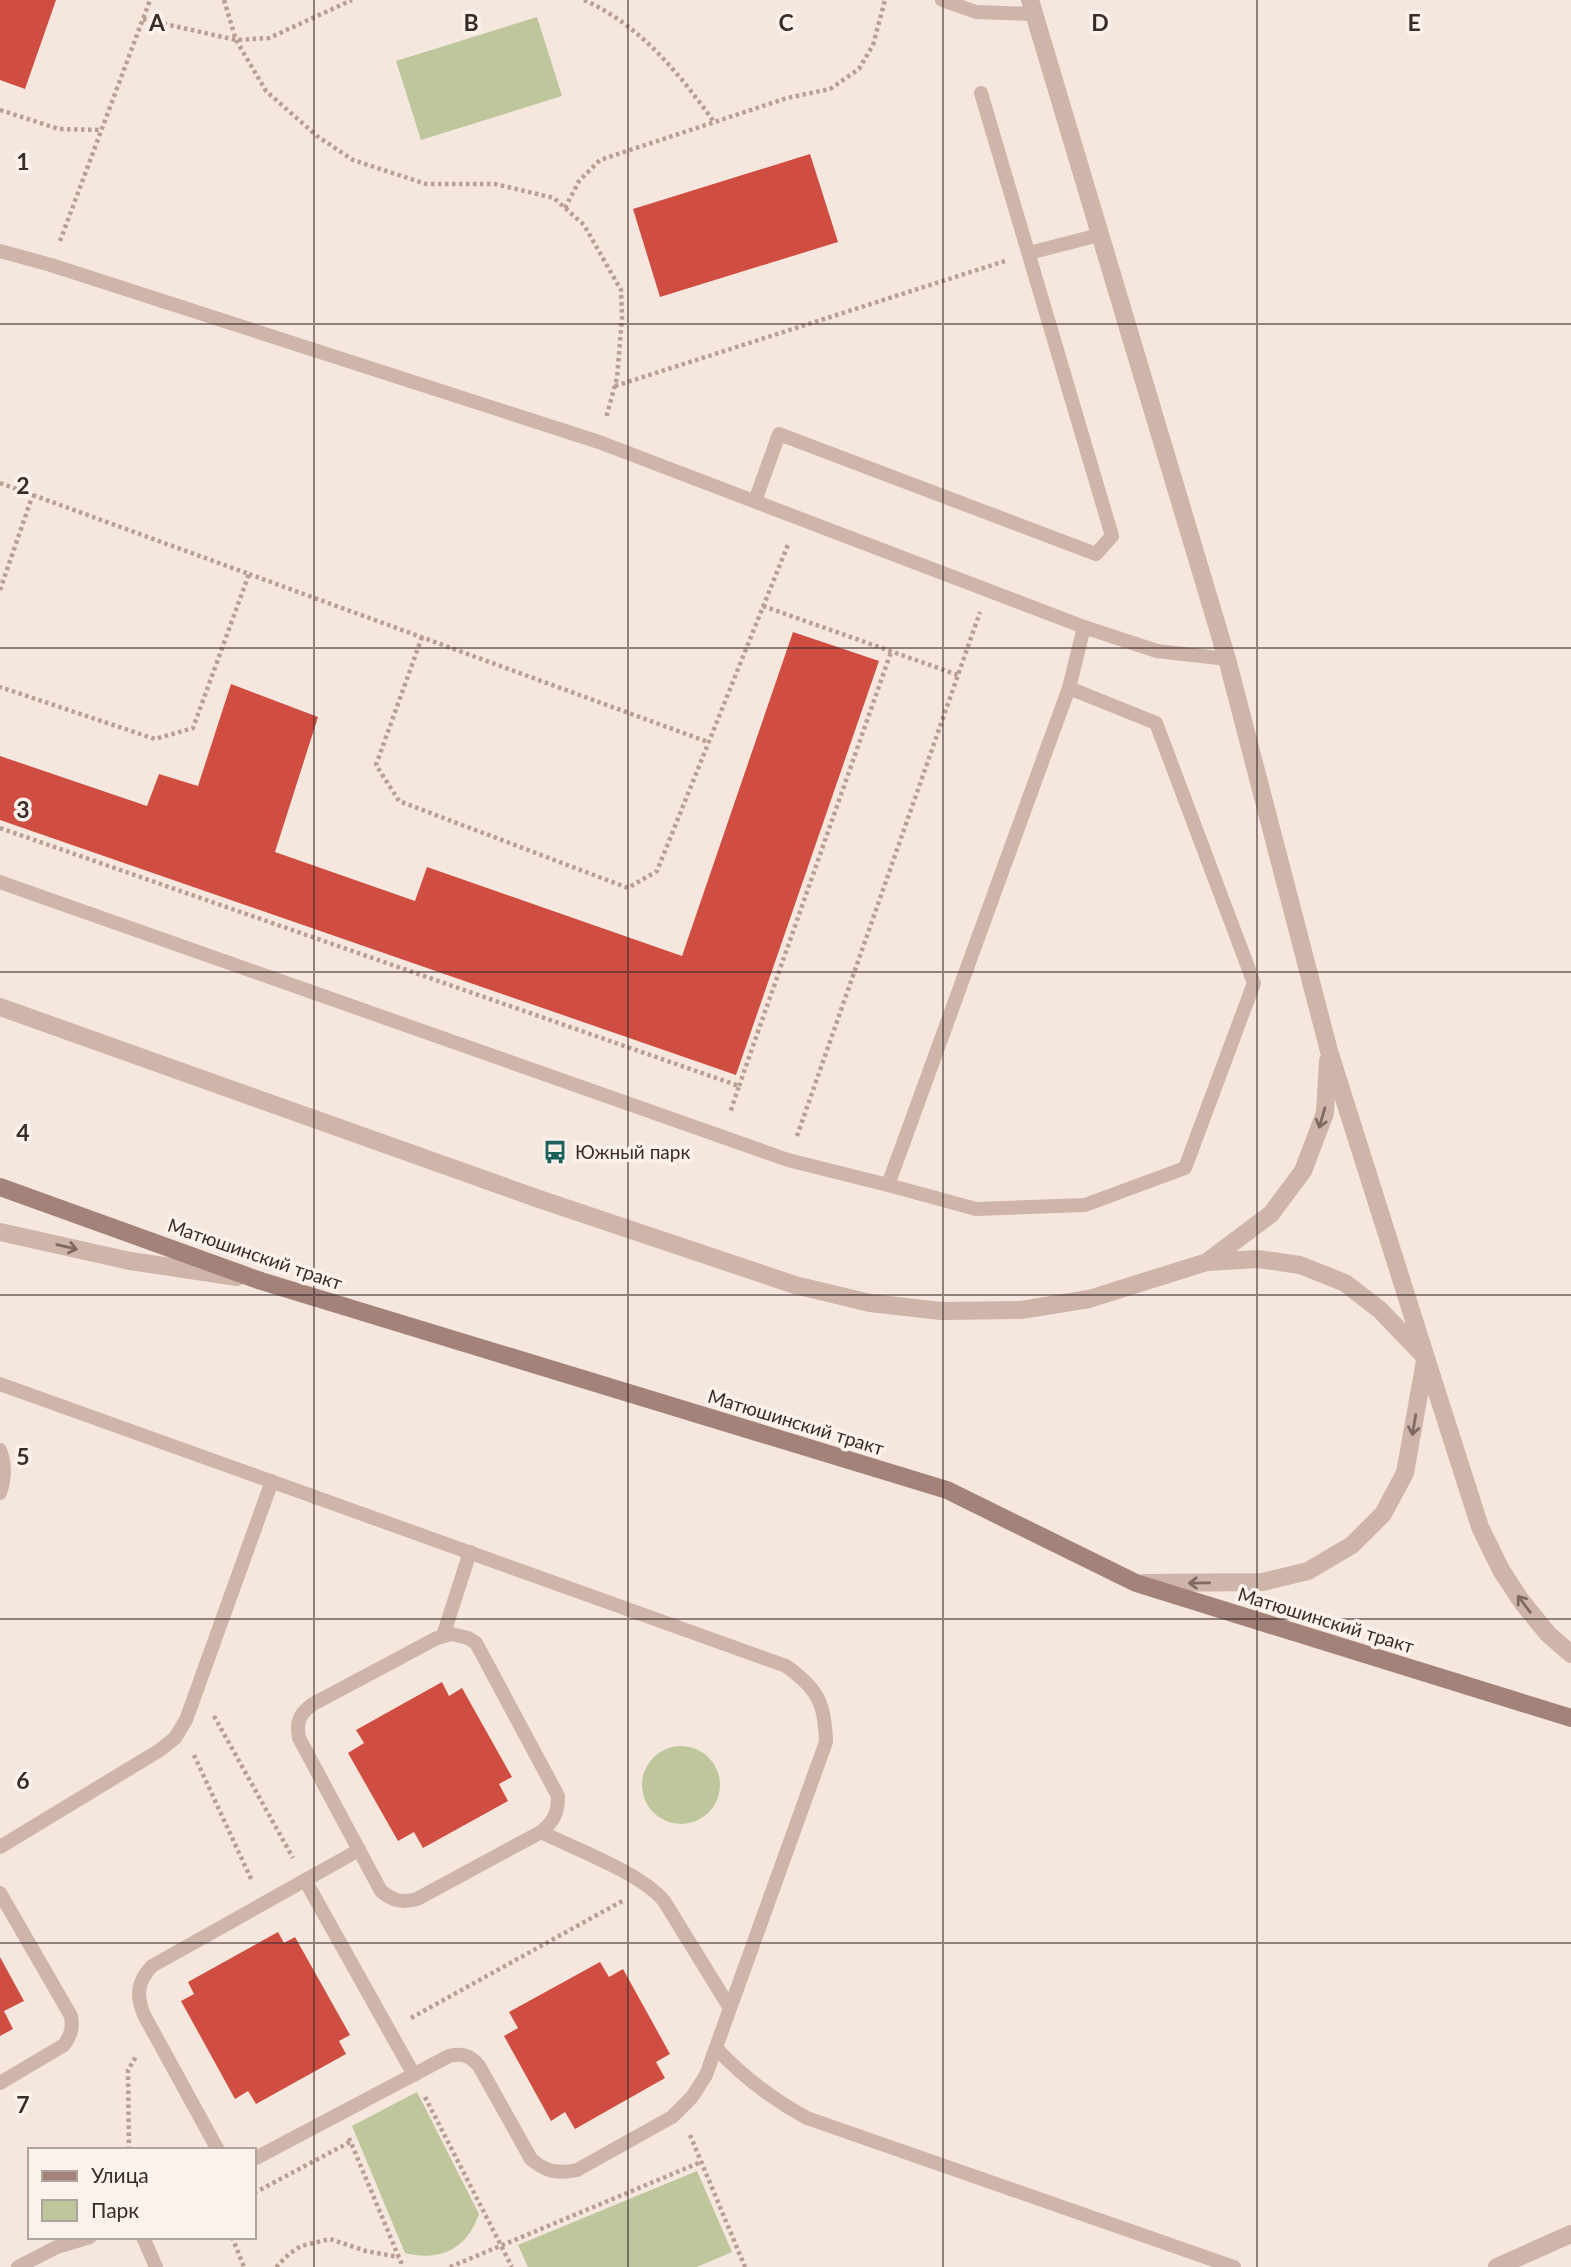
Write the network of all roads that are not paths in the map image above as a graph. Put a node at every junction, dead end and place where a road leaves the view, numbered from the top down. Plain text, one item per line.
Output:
1 (943, 0) edge
2 (1032, 7) edge
3 (981, 93) dead end
4 (1099, 234) junction
5 (0, 251) edge
6 (1029, 253) junction
7 (755, 501) junction
8 (1084, 627) junction
9 (1227, 659) junction
10 (1069, 688) junction
11 (0, 882) edge
12 (0, 1007) edge
13 (1329, 1051) junction
14 (888, 1185) junction
15 (0, 1187) edge
16 (0, 1232) edge
17 (1208, 1262) junction
18 (261, 1281) junction
19 (1426, 1358) junction
20 (0, 1384) edge
21 (0, 1450) edge
22 (272, 1481) junction
23 (0, 1493) edge
24 (470, 1552) junction
25 (1136, 1583) junction
26 (443, 1636) junction
27 (1571, 1654) edge
28 (1571, 1718) edge
29 (541, 1832) junction
30 (0, 1847) edge
31 (359, 1850) junction
32 (305, 1880) junction
33 (0, 1893) edge
34 (730, 2008) junction
35 (716, 2048) junction
36 (414, 2075) junction
37 (0, 2083) edge
38 (217, 2148) edge
39 (256, 2158) edge
40 (1571, 2234) edge
41 (83, 2239) edge
42 (144, 2239) edge
43 (18, 2267) edge
44 (156, 2267) edge
45 (1232, 2267) edge
46 (1497, 2267) edge

1 - 2 lane
2 - 4 street
3 - 6 lane
4 - 6 lane
4 - 9 street
5 - 7 lane
6 - 7 lane
7 - 8 lane
8 - 9 lane
8 - 10 lane
9 - 13 street
10 - 14 lane
10 - 14 lane
11 - 14 lane
12 - 17 street
13 -> 17 street
13 - 19 street
15 - 18 main road, Матюшинский тракт
16 -> 18 street
17 - 19 street
18 - 25 main road, Матюшинский тракт
19 -> 25 street
27 -> 19 street
20 - 22 lane
21 - 23 lane
22 - 24 lane
22 - 30 lane
24 - 26 lane
24 - 34 lane
25 - 28 main road, Матюшинский тракт
26 - 29 lane
26 - 31 lane
29 - 31 lane
29 - 34 lane
31 - 32 lane
32 - 36 lane
32 - 38 lane
33 - 37 lane
34 - 35 lane
35 - 36 lane
35 - 45 lane
36 - 39 lane
40 - 46 street
41 - 43 lane
42 - 44 lane

